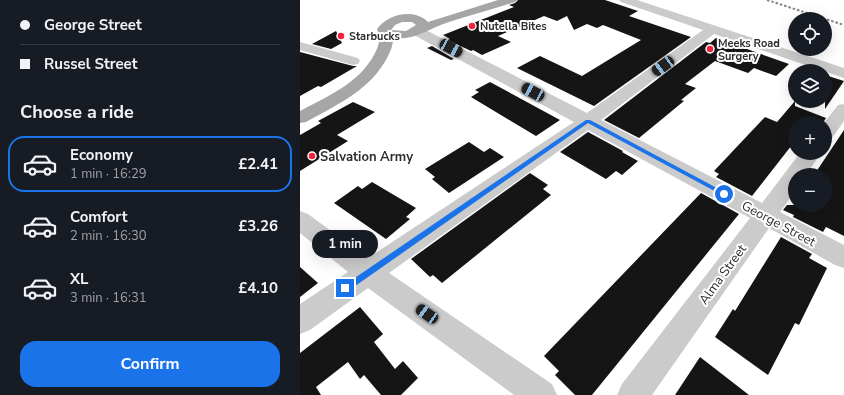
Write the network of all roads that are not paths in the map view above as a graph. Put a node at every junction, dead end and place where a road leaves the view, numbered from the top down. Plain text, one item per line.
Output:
1 (511, 0) edge
2 (625, 0) edge
3 (416, 28) junction
4 (713, 29) junction
5 (300, 46) edge
6 (353, 61) dead end
7 (374, 68) junction
8 (844, 73) edge
9 (844, 109) edge
10 (300, 118) edge
11 (588, 121) junction
12 (832, 125) edge
13 (806, 160) edge
14 (765, 215) junction
15 (300, 220) edge
16 (844, 257) edge
17 (368, 273) junction
18 (300, 320) edge
19 (541, 395) edge
20 (632, 395) edge

1 - 3 main road
2 - 4 street
3 - 7 main road
3 - 7 main road
3 - 11 street, George Street
4 - 8 street
4 - 11 street
5 - 6 street
7 - 10 main road
9 - 12 street
11 - 14 street, George Street
11 - 17 street
13 - 14 street, Alma Street
14 - 16 street, George Street
14 - 20 street, Alma Street
15 - 17 street
17 - 18 street
17 - 19 street

